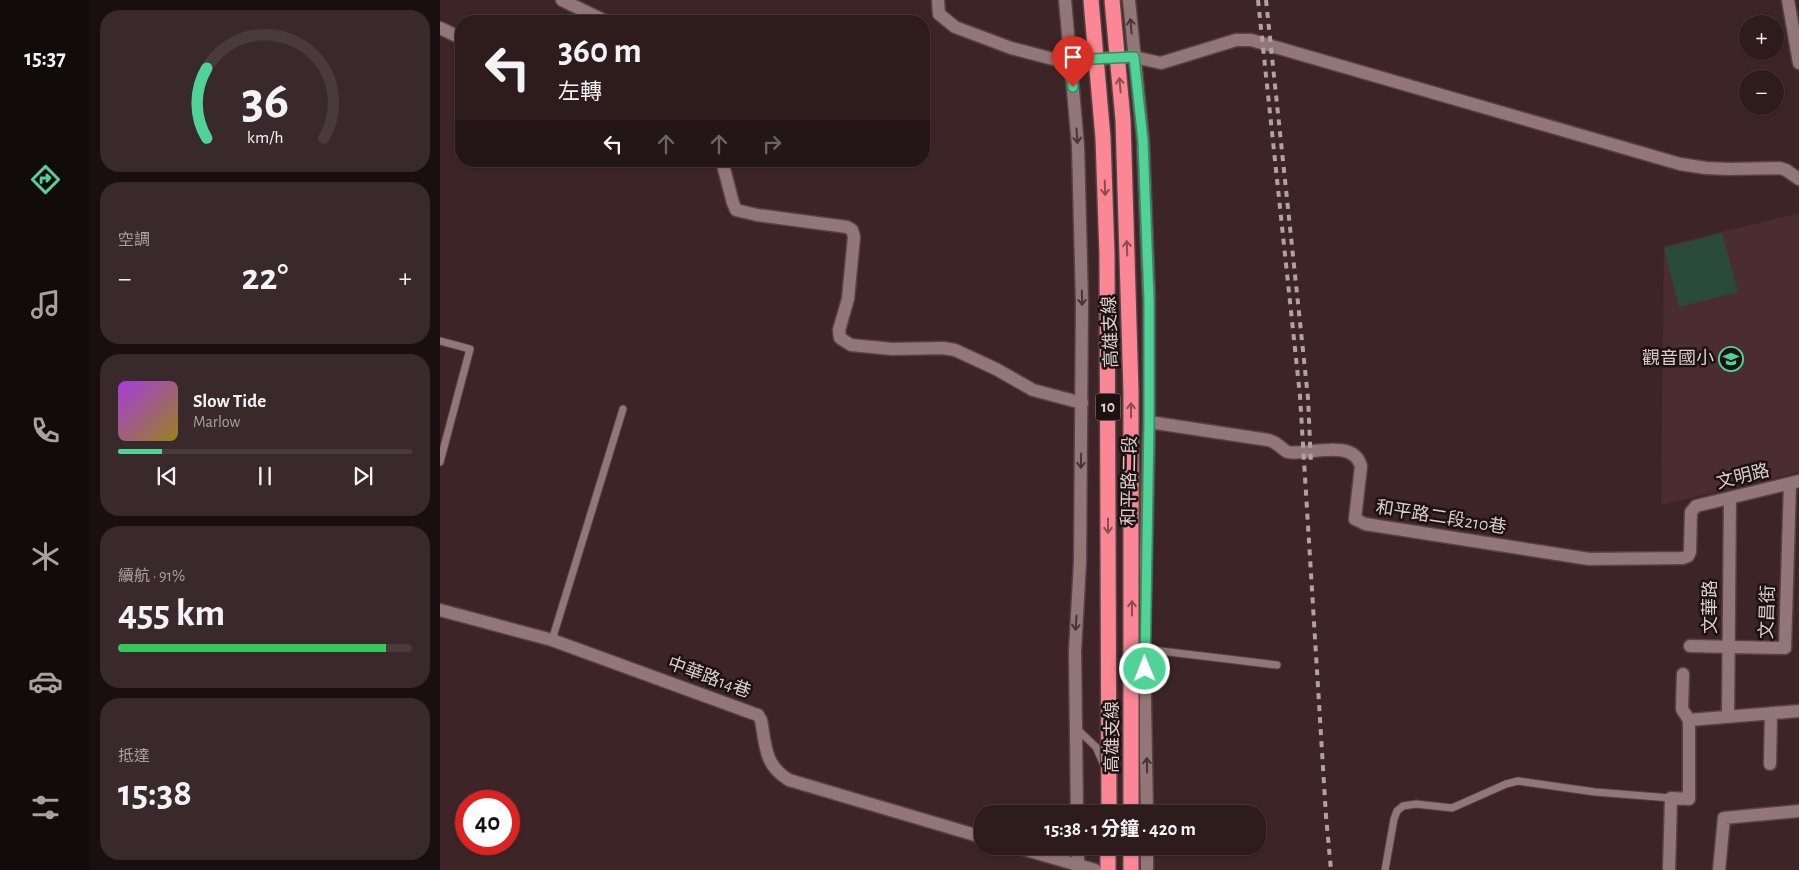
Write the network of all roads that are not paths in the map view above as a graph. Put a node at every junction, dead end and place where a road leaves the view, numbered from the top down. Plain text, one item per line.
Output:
1 (562, 0) edge
2 (938, 0) edge
3 (1065, 0) edge
4 (1091, 0) edge
5 (1112, 0) edge
6 (1129, 0) edge
7 (1788, 0) edge
8 (593, 15) edge
9 (440, 28) edge
10 (455, 35) edge
11 (1134, 57) junction
12 (1071, 60) junction
13 (1799, 63) edge
14 (724, 167) edge
15 (1799, 179) edge
16 (440, 341) edge
17 (1082, 403) junction
18 (623, 409) dead end
19 (1149, 422) junction
20 (440, 462) edge
21 (1794, 482) edge
22 (1730, 498) junction
23 (1696, 506) joint
24 (440, 610) edge
25 (552, 640) junction
26 (1690, 646) dead end
27 (1729, 647) junction
28 (1144, 649) junction
29 (1277, 665) dead end
30 (1683, 674) dead end
31 (1799, 711) edge
32 (1771, 713) junction
33 (1728, 716) junction
34 (1689, 720) junction
35 (1077, 728) junction
36 (1770, 764) dead end
37 (1671, 798) junction
38 (1077, 805) edge
39 (1108, 805) edge
40 (1109, 805) edge
41 (1131, 805) edge
42 (1147, 805) edge
43 (1799, 810) edge
44 (974, 835) edge
45 (1040, 855) edge
46 (1078, 855) edge
47 (1106, 855) edge
48 (1107, 855) edge
49 (1131, 855) edge
50 (1147, 855) edge
51 (1078, 868) edge
52 (1094, 870) edge
53 (1104, 870) edge
54 (1108, 870) edge
55 (1131, 870) edge
56 (1147, 870) edge
57 (1385, 870) edge
58 (1669, 870) edge
59 (1719, 870) edge

1 - 8 street
2 - 12 street
3 - 12 street
4 -> 40 highway, 高雄支線 / 10, bridge
41 -> 5 highway, 高雄支線 / 10, bridge
11 -> 6 street, 和平路二段
7 - 13 street
9 - 10 street
11 - 12 street
11 - 15 street
11 - 19 street, 和平路二段
12 -> 17 street
14 - 17 street
16 - 20 lane
17 -> 35 street
18 - 25 lane
19 - 23 street, 和平路二段210巷
19 - 28 street, 和平路二段
21 - 22 street, 文明路
21 - 27 street, 文昌街
22 - 23 street, 文明路
22 - 27 street, 文華路
24 - 25 street, 中華路14巷
25 - 44 street, 中華路14巷
26 - 27 street, 文昌街
27 - 33 street, 文華路
28 - 29 lane
42 -> 28 street, 和平路二段
30 - 34 street
31 - 32 street
32 - 33 street
32 - 36 street
33 - 34 street
34 - 37 street
35 - 38 street
35 - 39 lane
37 - 57 lane
37 - 58 street
43 - 59 street
45 - 51 street
46 - 51 street
47 - 53 lane
48 - 54 highway
49 - 55 highway
50 - 56 street
51 - 52 street

